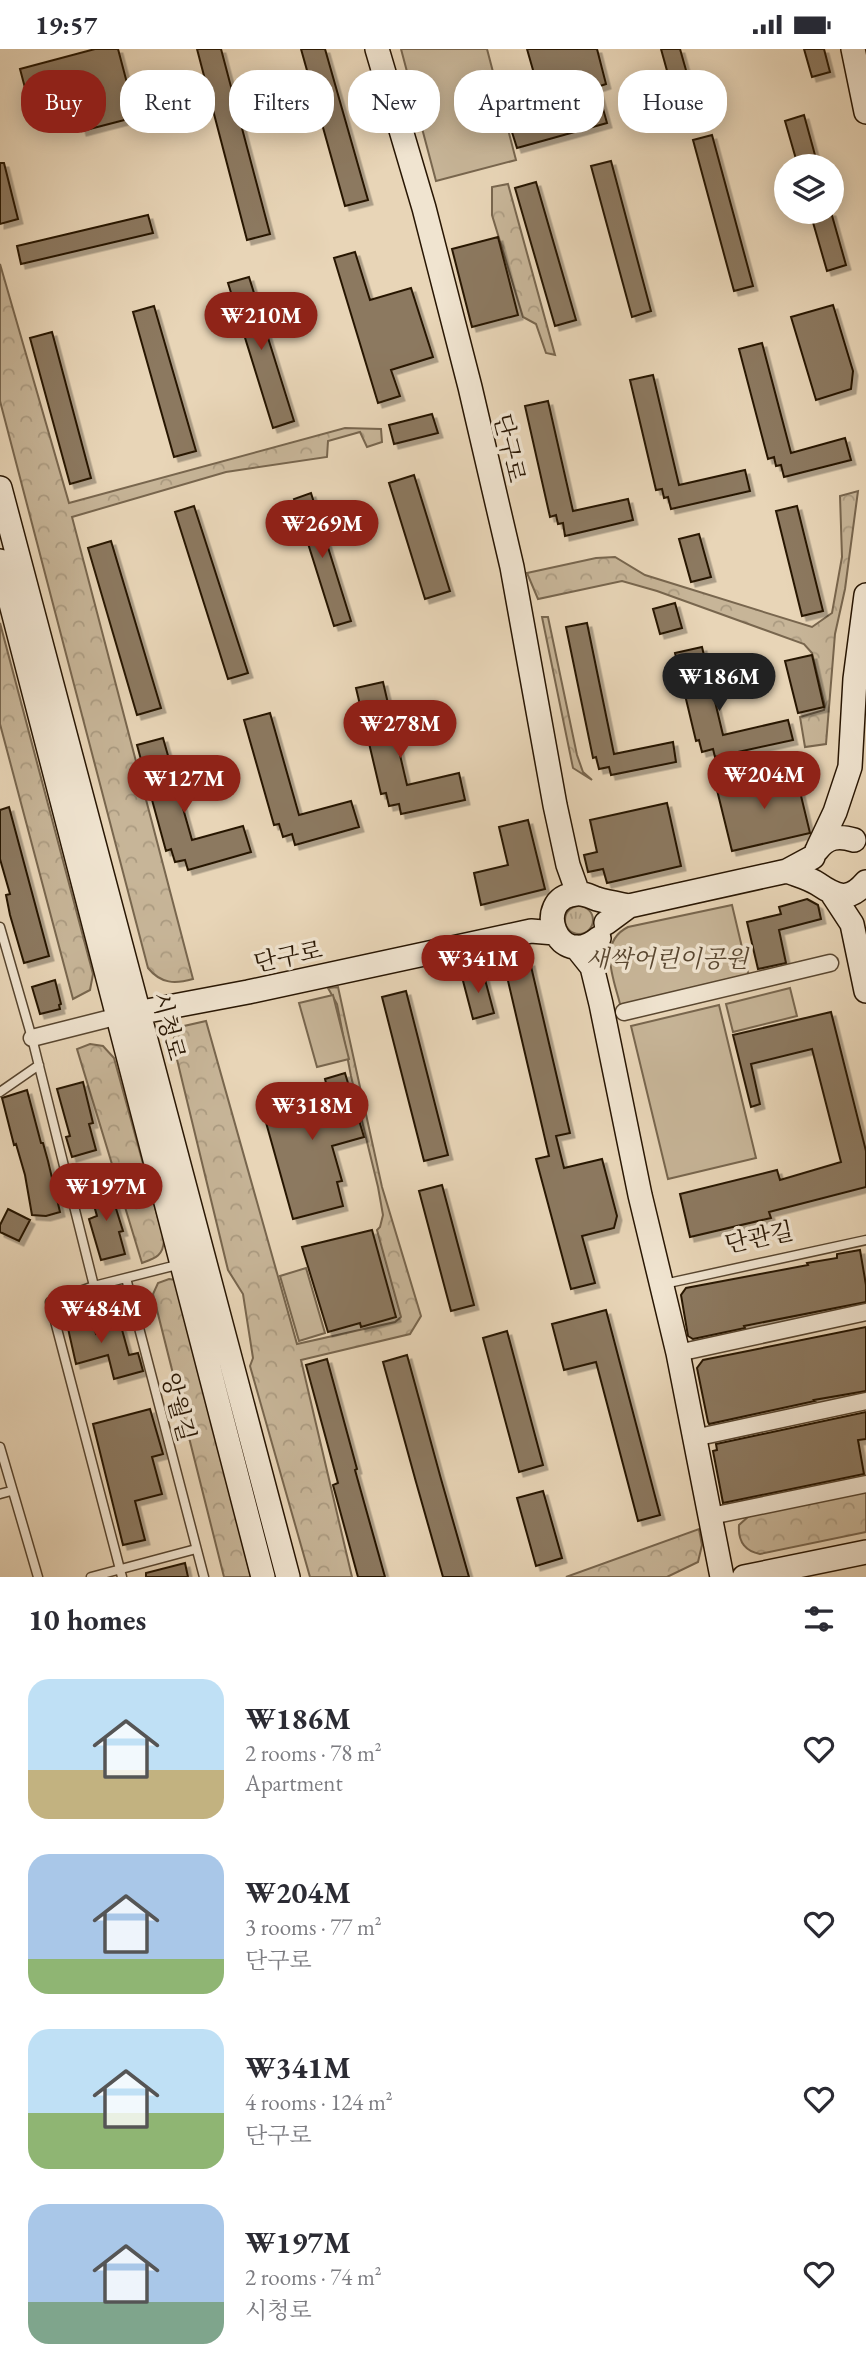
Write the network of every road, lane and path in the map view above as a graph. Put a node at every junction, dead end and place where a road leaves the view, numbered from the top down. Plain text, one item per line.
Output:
1 (377, 49) edge
2 (853, 49) edge
3 (866, 112) edge
4 (0, 488) edge
5 (0, 561) edge
6 (866, 595) edge
7 (860, 679) edge
8 (835, 812) junction
9 (862, 846) edge
10 (815, 853) junction
11 (787, 871) junction
12 (863, 885) edge
13 (826, 889) junction
14 (629, 906) junction
15 (568, 908) junction
16 (852, 924) junction
17 (0, 927) edge
18 (603, 930) junction
19 (576, 947) junction
20 (830, 963) dead end
21 (592, 967) junction
22 (866, 991) edge
23 (624, 1013) dead end
24 (129, 1015) junction
25 (32, 1038) junction
26 (39, 1065) junction
27 (0, 1092) edge
28 (866, 1240) edge
29 (182, 1263) junction
30 (126, 1278) junction
31 (662, 1284) junction
32 (94, 1286) junction
33 (866, 1312) edge
34 (678, 1353) junction
35 (866, 1401) edge
36 (694, 1438) junction
37 (0, 1447) edge
38 (866, 1484) edge
39 (11, 1491) junction
40 (0, 1494) edge
41 (711, 1516) junction
42 (196, 1549) junction
43 (866, 1552) edge
44 (121, 1573) edge
45 (38, 1577) edge
46 (91, 1577) edge
47 (204, 1577) edge
48 (263, 1577) edge
49 (288, 1577) edge
50 (722, 1577) edge
51 (744, 1577) edge

1 - 15 street, 단구로
2 - 3 street
4 - 24 street, 시청로
5 - 24 street, 시청로
6 - 7 street
7 - 8 street
8 - 9 street
8 - 10 street
9 - 10 street
10 - 11 street
10 - 13 street
11 - 13 street
11 - 14 street
12 - 13 street
12 - 16 street
13 - 16 street
14 - 15 street
14 - 18 street
15 - 18 street, 단구로
15 - 19 street
15 - 24 street, 단구로
16 - 22 street
17 - 25 lane
18 - 19 street
18 - 21 street
19 - 21 street
20 - 23 street
21 - 31 street
24 - 25 street, 단구로
24 - 29 street, 시청로
24 - 49 street, 시청로
25 - 26 lane
26 - 27 lane
26 - 32 lane
28 - 31 lane, 단관길
29 - 30 lane
29 - 48 street, 시청로
30 - 32 lane
30 - 42 lane, 앙월길
31 - 34 street
32 - 44 lane
33 - 34 street
34 - 36 street
35 - 36 street
36 - 41 street
37 - 39 lane
38 - 41 street
39 - 40 lane
39 - 45 lane
41 - 50 street
42 - 44 lane
42 - 47 lane, 앙월길
43 - 51 street
44 - 46 lane

